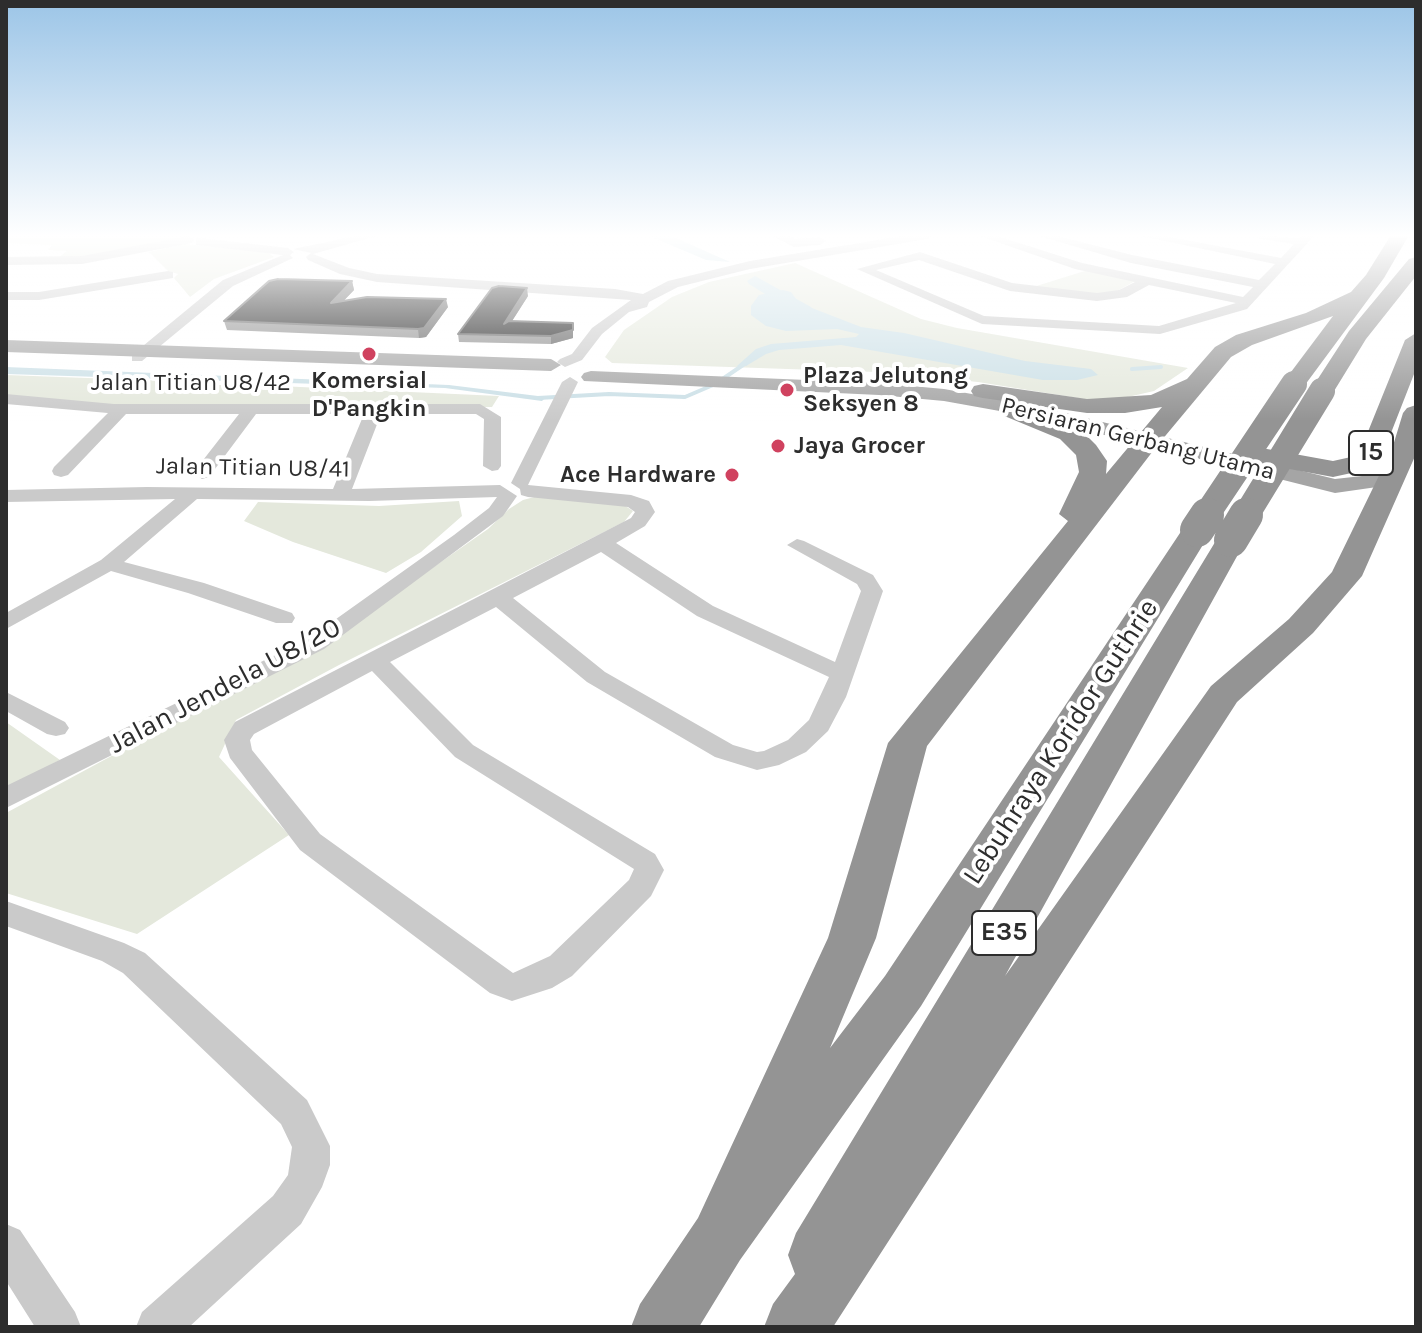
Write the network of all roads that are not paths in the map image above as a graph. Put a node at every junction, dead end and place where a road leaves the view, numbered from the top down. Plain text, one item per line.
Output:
1 (211, 297) edge
2 (615, 297) edge
3 (651, 297) edge
4 (932, 297) edge
5 (1225, 297) edge
6 (1249, 297) edge
7 (1355, 297) edge
8 (1357, 297) edge
9 (1388, 297) edge
10 (1244, 301) junction
11 (637, 303) junction
12 (1416, 340) edge
13 (6, 346) edge
14 (6, 354) edge
15 (141, 354) junction
16 (554, 368) junction
17 (593, 370) junction
18 (1199, 379) junction
19 (565, 393) junction
20 (983, 396) junction
21 (9, 401) edge
22 (252, 408) junction
23 (375, 408) junction
24 (122, 409) junction
25 (1410, 431) edge
26 (1151, 436) junction
27 (1256, 455) junction
28 (492, 466) dead end
29 (61, 471) dead end
30 (202, 473) dead end
31 (1349, 485) junction
32 (514, 490) junction
33 (192, 493) junction
34 (340, 495) junction
35 (6, 496) edge
36 (1368, 532) junction
37 (1214, 535) junction
38 (1071, 540) junction
39 (602, 543) junction
40 (797, 545) dead end
41 (108, 564) junction
42 (498, 597) junction
43 (284, 618) dead end
44 (6, 622) edge
45 (375, 660) junction
46 (842, 674) junction
47 (6, 700) edge
48 (56, 728) dead end
49 (6, 798) edge
50 (6, 913) edge
51 (719, 1239) junction
52 (6, 1244) edge
53 (60, 1327) edge
54 (157, 1327) edge
55 (663, 1327) edge
56 (776, 1327) edge
57 (796, 1327) edge

1 - 15 street
2 - 11 street
3 - 11 street
4 - 10 street
5 - 10 street
6 - 10 street
7 - 18 highway
8 - 37 highway, Lebuhraya Koridor Guthrie / E35, bridge
9 - 37 highway, Lebuhraya Koridor Guthrie / E35, bridge
11 - 16 street
11 - 17 street
12 - 27 highway, 15
13 - 15 main road
14 - 15 main road
15 - 16 main road
16 - 17 main road
16 - 19 main road
17 - 19 main road
17 - 20 main road, Persiaran Gerbang Utama
18 - 20 highway
18 - 26 highway
19 - 32 street, Jalan Jendela U8/20
20 - 26 main road, Persiaran Gerbang Utama
20 - 38 highway
21 - 24 street, Jalan Titian U8/42
22 - 23 street, Jalan Titian U8/42
22 - 24 street, Jalan Titian U8/42
22 - 30 street
23 - 28 street, Jalan Titian U8/42
23 - 34 street
24 - 29 street
25 - 31 main road, Persiaran Gerbang Utama
25 - 36 highway
26 - 27 main road, Persiaran Gerbang Utama
26 - 31 main road, Persiaran Gerbang Utama
26 - 38 highway
27 - 31 main road, Persiaran Gerbang Utama
31 - 36 main road
32 - 34 street, Jalan Titian U8/41
32 - 39 street, Jalan Titian U8/41
32 - 49 street, Jalan Jendela U8/20
33 - 34 street, Jalan Titian U8/41
33 - 35 street, Jalan Titian U8/41
33 - 41 street
36 - 57 highway
37 - 51 highway, Lebuhraya Koridor Guthrie / E35
37 - 56 highway, Lebuhraya Koridor Guthrie / E35
38 - 51 highway
39 - 42 street
39 - 46 street
40 - 46 street
41 - 43 street
41 - 44 street
42 - 45 street
42 - 46 street
45 - 45 street
47 - 48 street
50 - 54 street
51 - 55 highway, Lebuhraya Koridor Guthrie / E35
52 - 53 street

